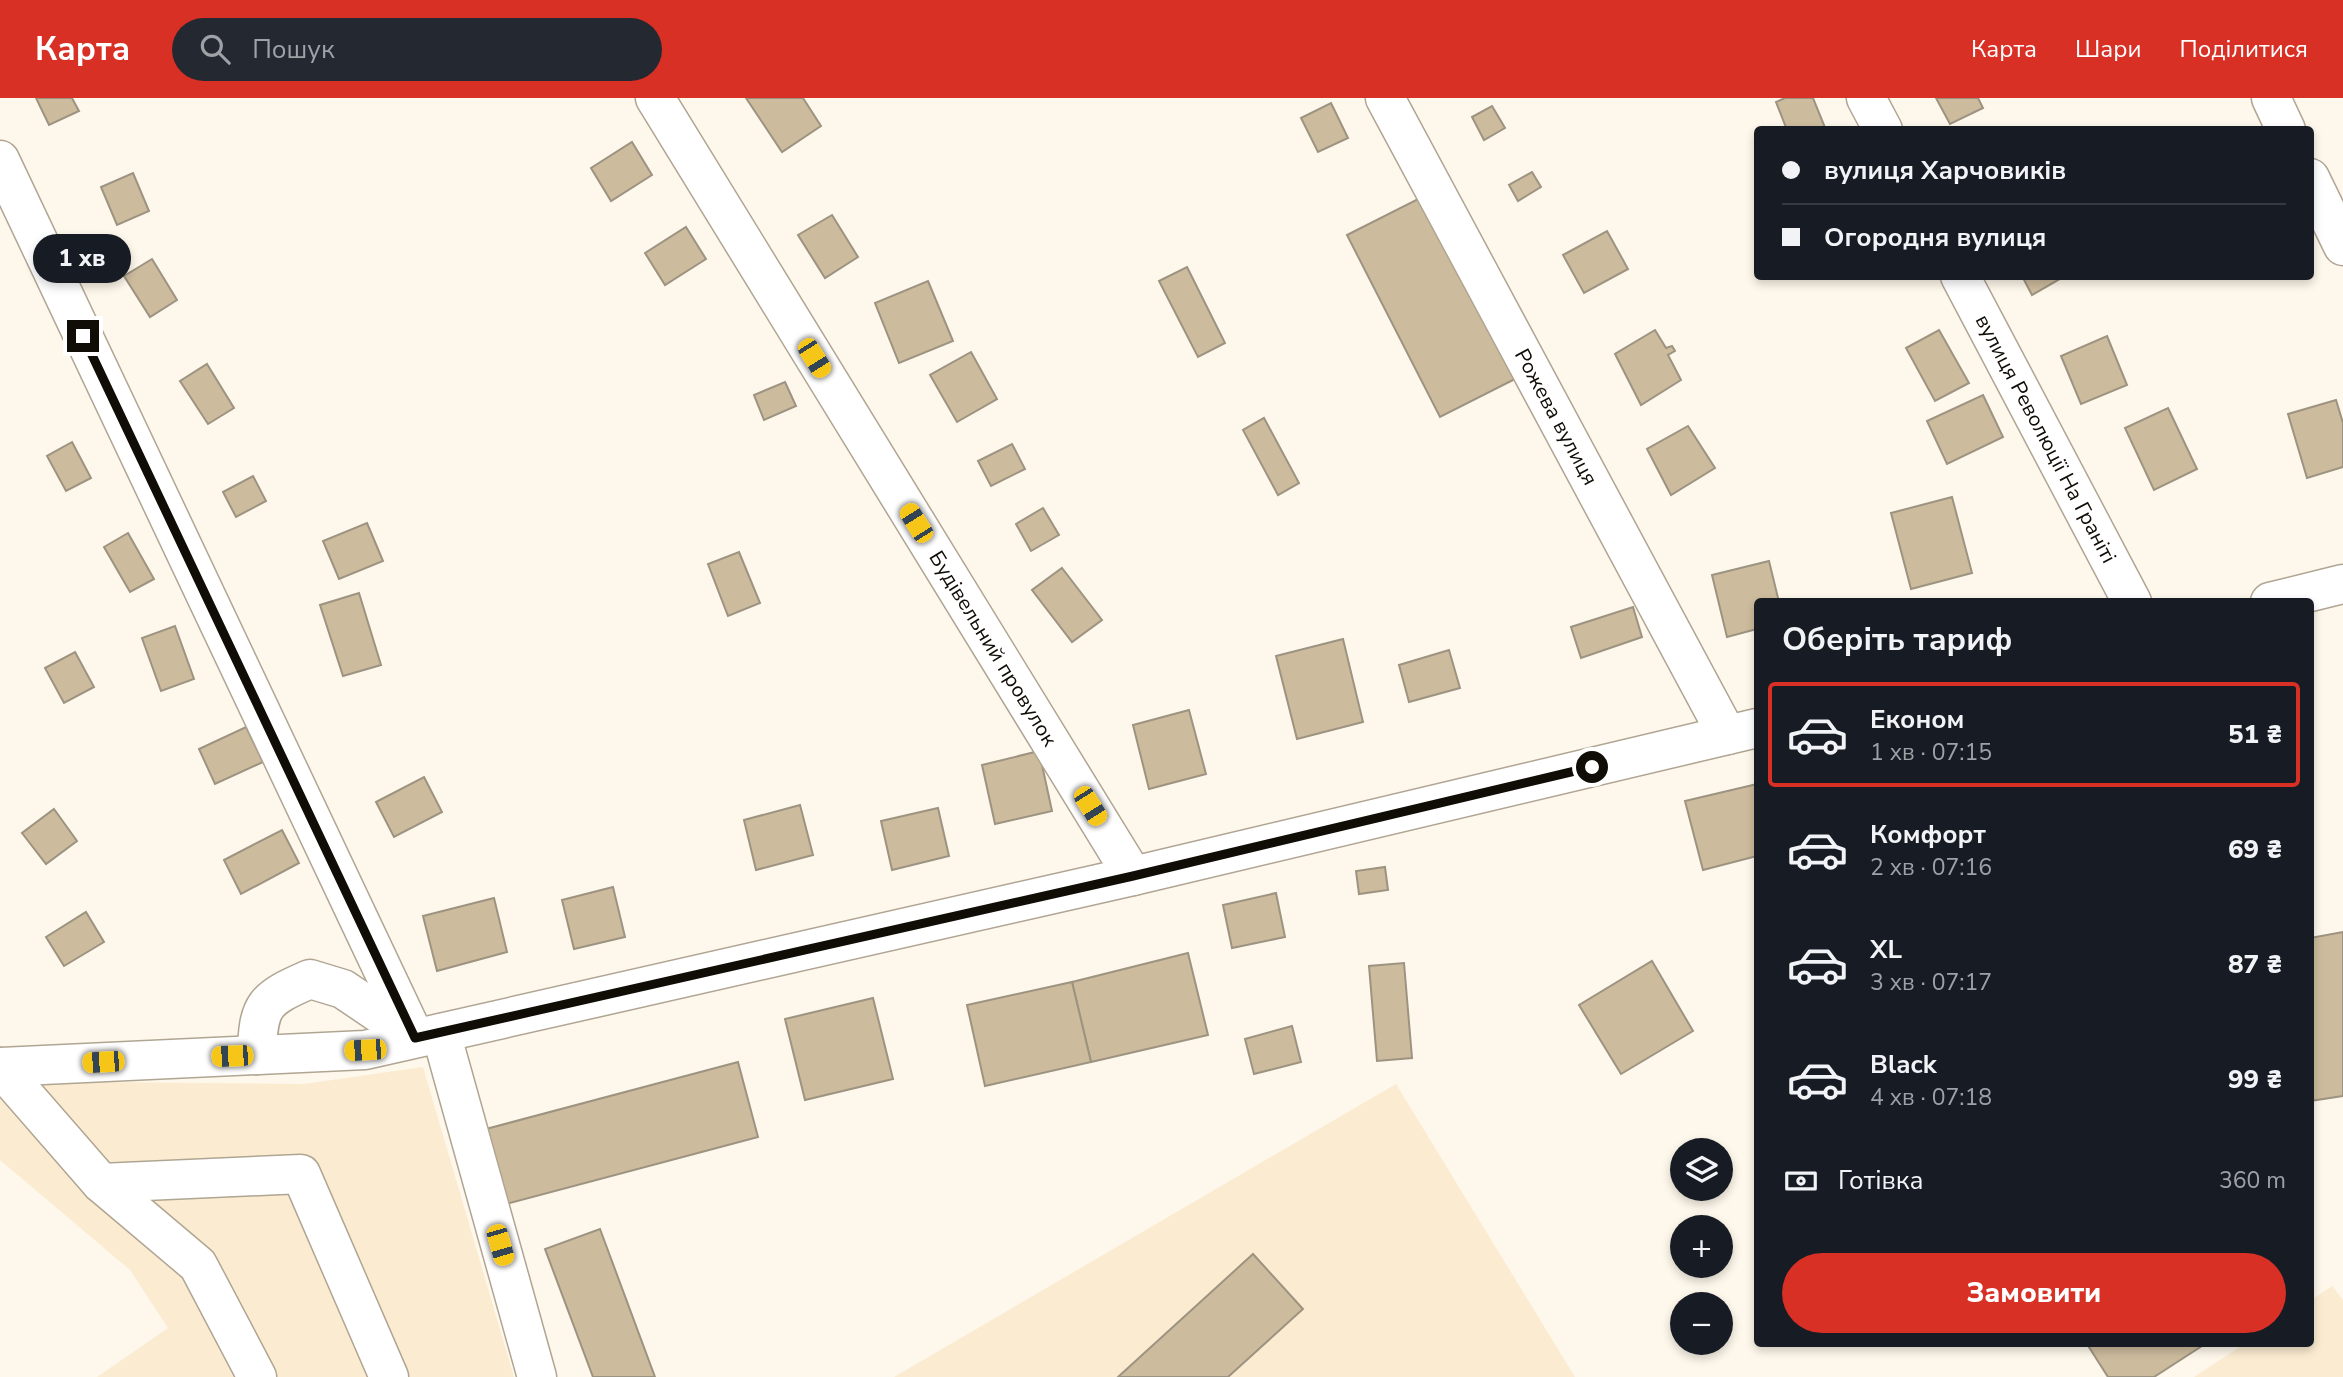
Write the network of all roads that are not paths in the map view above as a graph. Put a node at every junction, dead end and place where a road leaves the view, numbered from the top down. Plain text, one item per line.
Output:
1 (655, 98) edge
2 (1385, 98) edge
3 (1866, 98) edge
4 (2271, 98) edge
5 (1881, 126) edge
6 (2284, 126) edge
7 (0, 160) edge
8 (2314, 186) edge
9 (2343, 246) edge
10 (1962, 280) edge
11 (2343, 584) edge
12 (2130, 598) edge
13 (2286, 598) edge
14 (1742, 731) edge
15 (1133, 876) junction
16 (428, 1036) junction
17 (257, 1055) junction
18 (0, 1067) edge
19 (101, 1183) junction
20 (257, 1377) edge
21 (389, 1377) edge
22 (537, 1377) edge

1 - 15 street, Будівельний провулок
2 - 14 street, Рожева вулиця
3 - 5 street
4 - 6 street
7 - 16 street
8 - 9 street
10 - 12 street, вулиця Революції На Граніті
11 - 13 street
14 - 15 street
15 - 16 street
16 - 17 street
16 - 17 street
16 - 22 street
17 - 18 street
18 - 19 street
19 - 20 street
19 - 21 street

